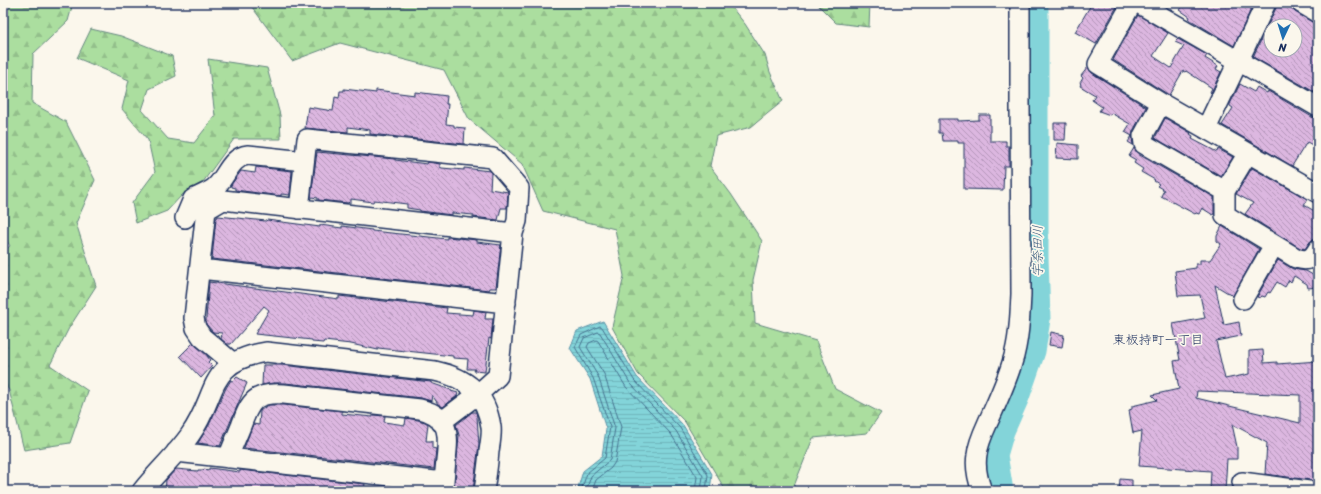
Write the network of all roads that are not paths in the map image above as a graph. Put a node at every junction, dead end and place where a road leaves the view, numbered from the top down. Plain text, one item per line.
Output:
1 (1020, 3) edge
2 (1132, 3) edge
3 (1138, 3) edge
4 (1266, 3) edge
5 (1301, 3) edge
6 (1318, 13) edge
7 (1239, 61) junction
8 (1161, 103) junction
9 (1318, 107) edge
10 (1206, 129) junction
11 (1248, 153) junction
12 (304, 161) junction
13 (1225, 191) junction
14 (1318, 193) edge
15 (299, 208) junction
16 (185, 218) dead end
17 (513, 233) junction
18 (1274, 244) junction
19 (1318, 250) edge
20 (200, 269) junction
21 (1243, 299) dead end
22 (506, 303) junction
23 (233, 364) junction
24 (478, 394) junction
25 (441, 422) junction
26 (176, 452) junction
27 (228, 458) junction
28 (1245, 485) edge
29 (443, 487) edge
30 (142, 491) edge
31 (484, 491) edge
32 (982, 491) edge
33 (1309, 491) edge

1 - 32 street
2 - 8 street
3 - 7 street
4 - 7 street
5 - 6 street
7 - 9 street
7 - 10 street
8 - 10 street
8 - 13 street
10 - 11 street
11 - 13 street
11 - 14 street
12 - 15 street
12 - 16 street
12 - 17 street
13 - 18 street
15 - 17 street
15 - 20 street
17 - 22 street
18 - 19 street
18 - 21 street
20 - 22 street
20 - 23 street
22 - 24 street
23 - 24 street
23 - 26 street
24 - 25 street
24 - 31 street
25 - 27 street
25 - 29 street
26 - 27 street
26 - 30 street
27 - 29 street
28 - 33 street

